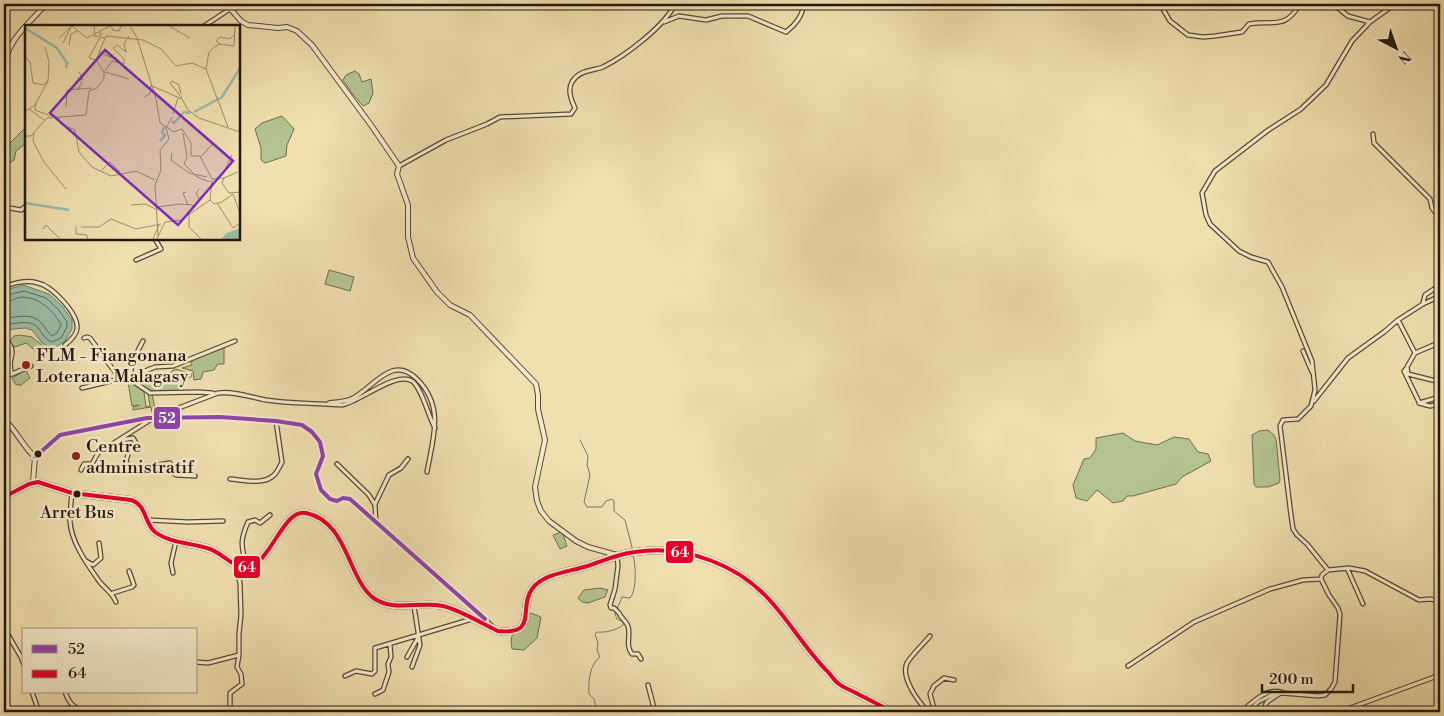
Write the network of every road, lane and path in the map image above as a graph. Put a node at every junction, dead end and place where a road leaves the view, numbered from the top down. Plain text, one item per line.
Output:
1 (46, 4) edge
2 (226, 4) edge
3 (676, 4) edge
4 (804, 4) edge
5 (1160, 4) edge
6 (1300, 4) edge
7 (1333, 4) edge
8 (1395, 4) edge
9 (230, 9) junction
10 (1370, 22) junction
11 (664, 23) junction
12 (26, 25) edge
13 (206, 25) edge
14 (25, 26) edge
15 (4, 71) edge
16 (1373, 134) dead end
17 (399, 166) junction
18 (4, 207) edge
19 (25, 207) edge
20 (1440, 219) edge
21 (156, 240) edge
22 (136, 260) dead end
23 (1440, 285) edge
24 (4, 288) edge
25 (1440, 296) edge
26 (1423, 304) junction
27 (1398, 320) junction
28 (4, 336) edge
29 (84, 338) dead end
30 (143, 341) dead end
31 (235, 341) dead end
32 (1436, 344) dead end
33 (65, 345) dead end
34 (1303, 351) dead end
35 (1415, 353) junction
36 (31, 366) dead end
37 (1407, 367) junction
38 (12, 374) junction
39 (1313, 375) junction
40 (4, 376) edge
41 (120, 379) junction
42 (130, 380) junction
43 (1440, 382) edge
44 (82, 388) dead end
45 (214, 394) junction
46 (1440, 397) edge
47 (1419, 403) junction
48 (326, 404) junction
49 (1440, 404) edge
50 (1311, 406) junction
51 (155, 417) junction
52 (4, 420) edge
53 (276, 421) junction
54 (435, 428) junction
55 (119, 441) junction
56 (35, 457) junction
57 (408, 459) dead end
58 (337, 464) dead end
59 (81, 470) dead end
60 (427, 472) dead end
61 (195, 476) dead end
62 (230, 479) dead end
63 (33, 482) junction
64 (72, 493) junction
65 (4, 497) edge
66 (374, 505) junction
67 (270, 515) dead end
68 (147, 520) junction
69 (224, 521) dead end
70 (376, 522) junction
71 (176, 540) junction
72 (98, 543) dead end
73 (617, 555) junction
74 (86, 561) junction
75 (235, 563) junction
76 (246, 567) junction
77 (1347, 568) junction
78 (1328, 570) junction
79 (129, 571) dead end
80 (173, 573) dead end
81 (1322, 579) junction
82 (113, 593) junction
83 (1440, 600) edge
84 (116, 602) dead end
85 (1362, 604) dead end
86 (413, 605) junction
87 (472, 619) junction
88 (4, 628) edge
89 (498, 631) junction
90 (419, 635) junction
91 (930, 636) dead end
92 (390, 644) junction
93 (240, 655) junction
94 (407, 657) dead end
95 (641, 659) dead end
96 (22, 660) edge
97 (198, 662) edge
98 (1128, 666) dead end
99 (412, 667) dead end
100 (1440, 675) edge
101 (346, 676) dead end
102 (954, 680) dead end
103 (648, 685) dead end
104 (1282, 692) junction
105 (33, 694) edge
106 (66, 694) edge
107 (375, 694) dead end
108 (95, 709) dead end
109 (39, 712) edge
110 (232, 712) edge
111 (655, 712) edge
112 (893, 712) edge
113 (928, 712) edge
114 (935, 712) edge
115 (1241, 712) edge
116 (1248, 712) edge
117 (1262, 712) edge
118 (1339, 712) edge

1 - 12 street
2 - 9 street
3 - 11 street
4 - 11 street
5 - 6 street
7 - 10 street
8 - 10 street
9 - 13 street
9 - 17 street
10 - 39 street
11 - 17 street
14 - 15 street
16 - 20 street
17 - 73 street
18 - 19 street
21 - 22 street
23 - 26 street
24 - 33 street
25 - 26 street
26 - 27 street
27 - 35 street
27 - 50 street
28 - 38 street
29 - 41 street
30 - 42 street
31 - 42 street
32 - 35 street
34 - 39 street
35 - 37 street
36 - 38 street
37 - 43 street
37 - 47 street
38 - 40 street
39 - 50 street
41 - 42 street
41 - 44 street
42 - 45 street
45 - 48 street
45 - 51 street
46 - 47 street
47 - 49 street
48 - 54 street
48 - 54 street
50 - 78 street
51 - 53 street
51 - 55 street
51 - 56 street
52 - 56 street
53 - 62 street
53 - 70 street
54 - 60 street
55 - 59 street
55 - 61 street
56 - 63 street
57 - 66 street
58 - 66 street
63 - 64 main road
63 - 65 main road
64 - 68 main road
64 - 74 street
66 - 70 street
67 - 76 street
68 - 69 street
68 - 71 main road
70 - 89 street
71 - 75 main road
71 - 80 street
72 - 74 street
73 - 89 main road
73 - 95 street
73 - 112 main road
74 - 82 street
75 - 76 main road
75 - 93 street
76 - 86 main road
77 - 78 street
77 - 83 street
77 - 85 street
78 - 81 street
79 - 82 street
81 - 98 street
81 - 104 street
82 - 84 street
86 - 87 main road
86 - 90 street
87 - 89 main road
87 - 90 street
88 - 96 street
90 - 92 street
90 - 94 street
90 - 99 street
91 - 113 street
92 - 101 street
92 - 107 street
93 - 97 street
93 - 110 street
100 - 118 street
102 - 114 street
103 - 111 street
104 - 115 street
104 - 116 street
104 - 117 street
105 - 109 street
106 - 108 street

